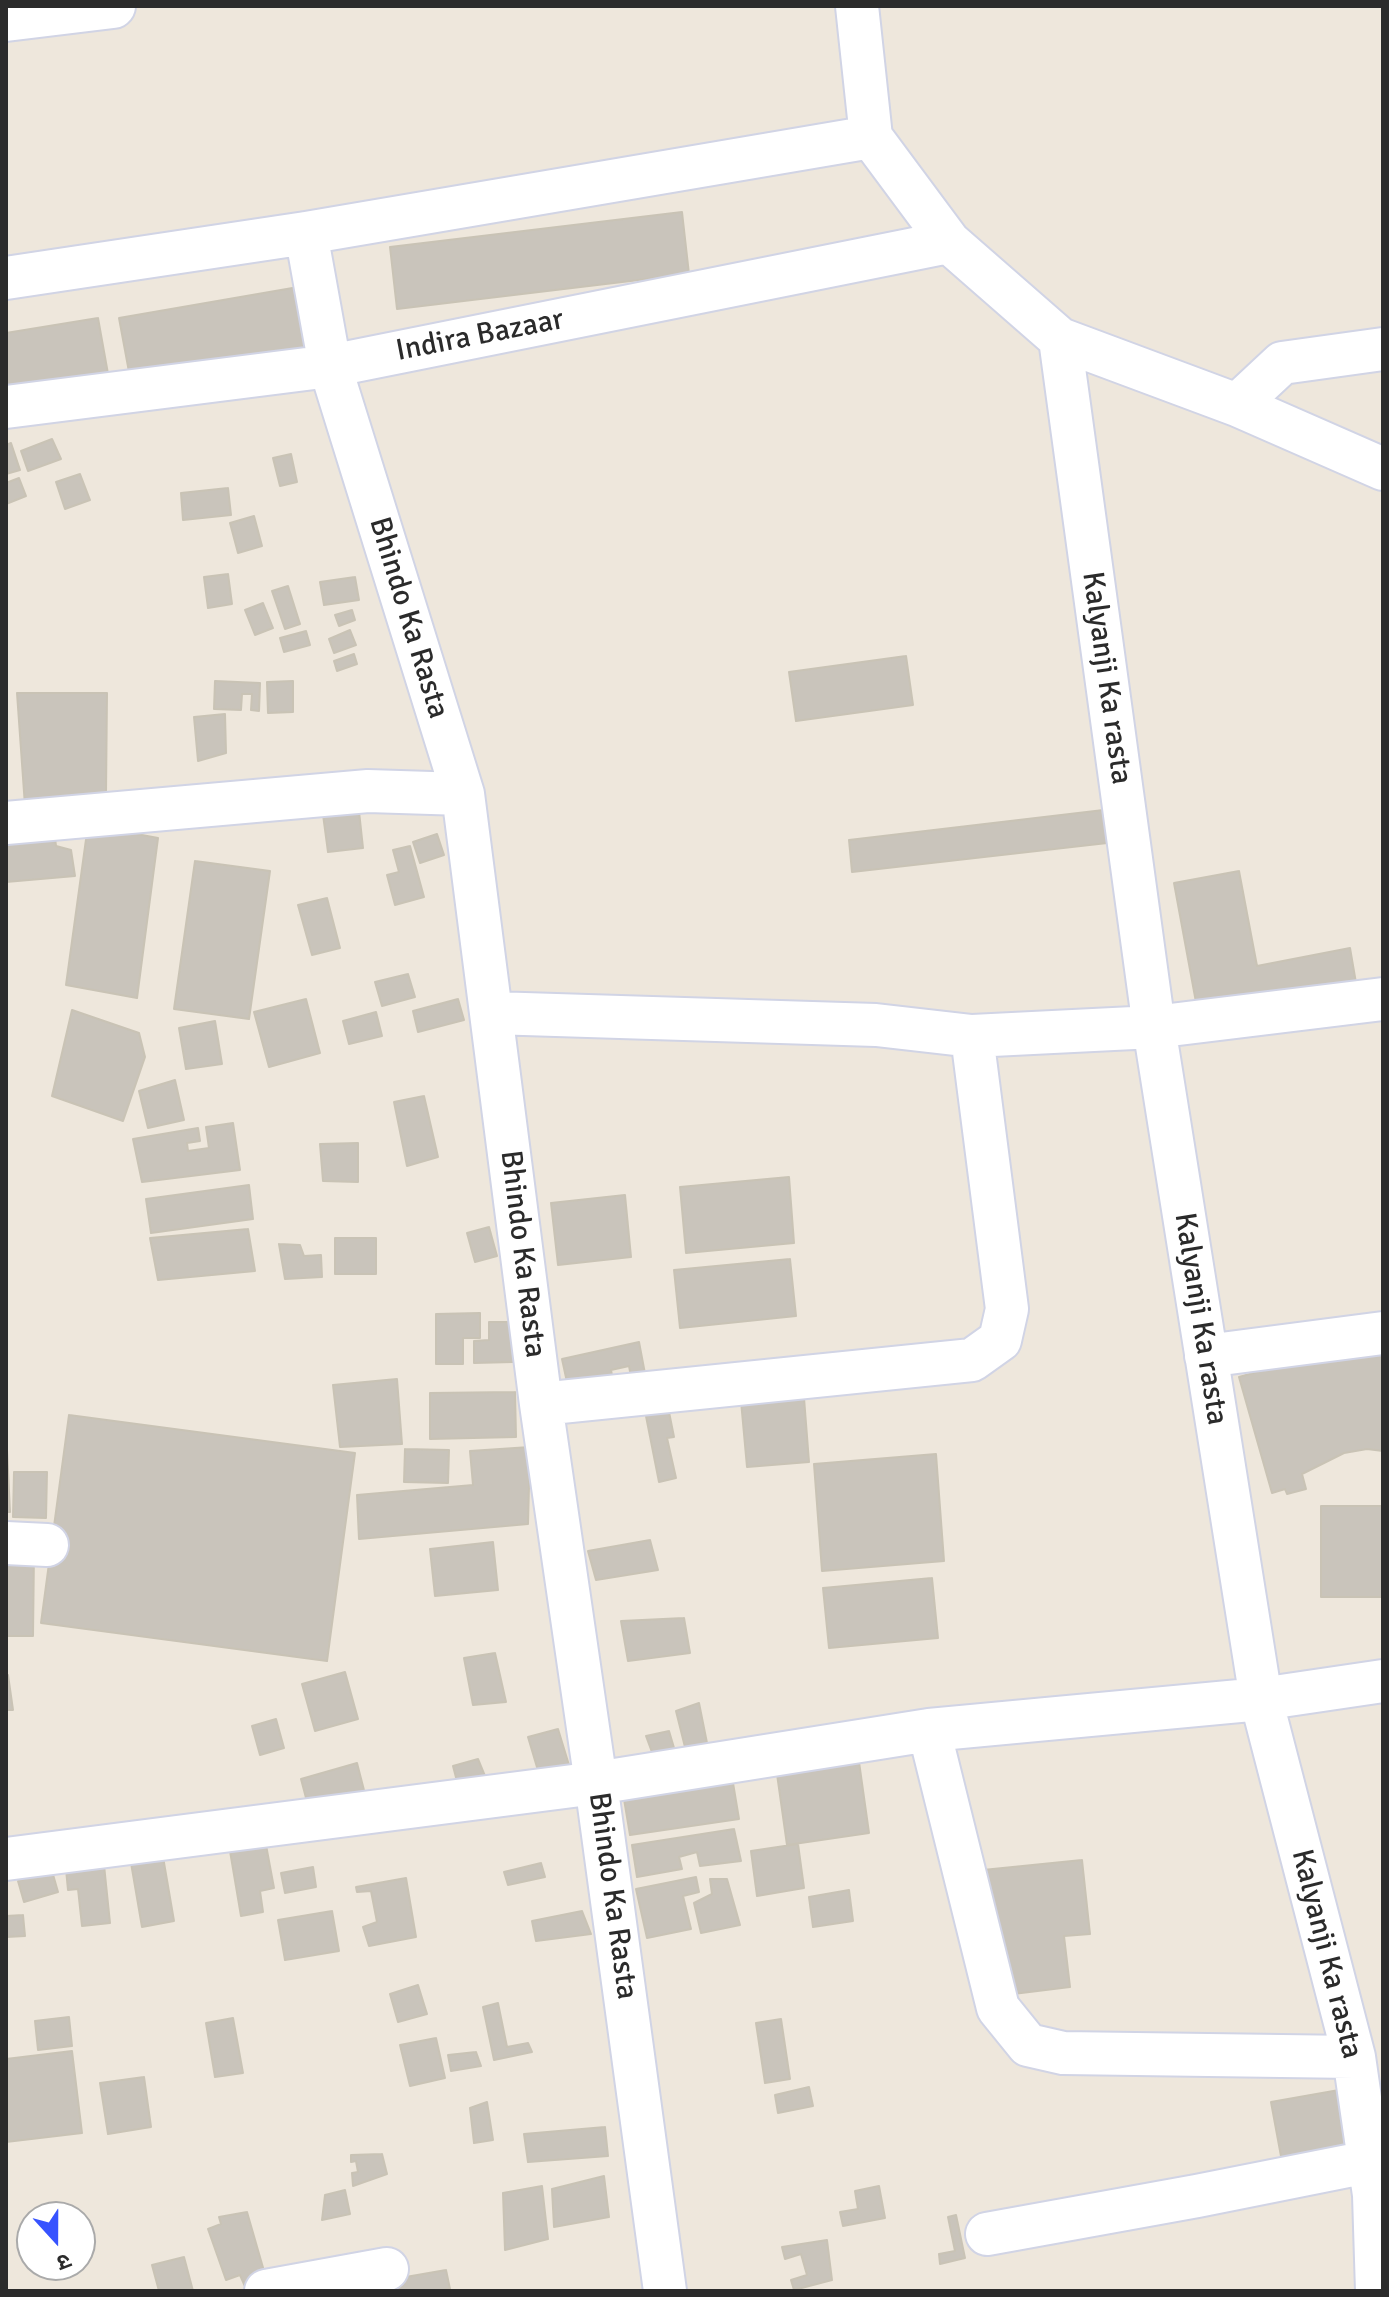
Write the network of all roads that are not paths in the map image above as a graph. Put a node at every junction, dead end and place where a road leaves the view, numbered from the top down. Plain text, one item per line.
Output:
1 (113, 6) edge
2 (857, 6) edge
3 (6, 19) edge
4 (871, 137) junction
5 (306, 233) junction
6 (949, 242) junction
7 (6, 278) edge
8 (1060, 339) junction
9 (1383, 349) edge
10 (330, 366) junction
11 (1237, 405) junction
12 (6, 407) edge
13 (1383, 469) edge
14 (463, 794) junction
15 (6, 823) edge
16 (1383, 999) edge
17 (492, 1013) junction
18 (1154, 1027) junction
19 (972, 1036) junction
20 (1383, 1333) edge
21 (1206, 1356) junction
22 (541, 1404) junction
23 (6, 1543) edge
24 (47, 1545) dead end
25 (1383, 1681) edge
26 (1261, 1699) junction
27 (929, 1730) junction
28 (596, 1783) junction
29 (6, 1859) edge
30 (1354, 2057) junction
31 (1376, 2160) edge
32 (987, 2234) dead end
33 (387, 2269) dead end
34 (266, 2291) edge
35 (665, 2291) edge
36 (1377, 2291) edge

1 - 3 street
2 - 4 street
4 - 5 street
4 - 6 street
5 - 7 street
5 - 10 street, Bhindo Ka Rasta
6 - 8 street
6 - 10 street, Indira Bazaar
8 - 11 street
8 - 18 street, Kalyanji Ka rasta
9 - 11 street
10 - 12 street, Indira Bazaar
10 - 14 street, Bhindo Ka Rasta
11 - 13 street
14 - 15 street
14 - 17 street, Bhindo Ka Rasta
16 - 18 street
17 - 19 street
17 - 22 street, Bhindo Ka Rasta
18 - 19 street
18 - 21 street, Kalyanji Ka rasta
19 - 22 street
20 - 21 street
21 - 26 street, Kalyanji Ka rasta
22 - 28 street, Bhindo Ka Rasta
23 - 24 street
25 - 26 street
26 - 27 street
26 - 30 street, Kalyanji Ka rasta
27 - 28 street
27 - 30 street
28 - 29 street
28 - 35 street, Bhindo Ka Rasta
30 - 31 street, Kalyanji Ka rasta
31 - 32 street
31 - 36 street, Kalyanji Ka rasta
33 - 34 street

